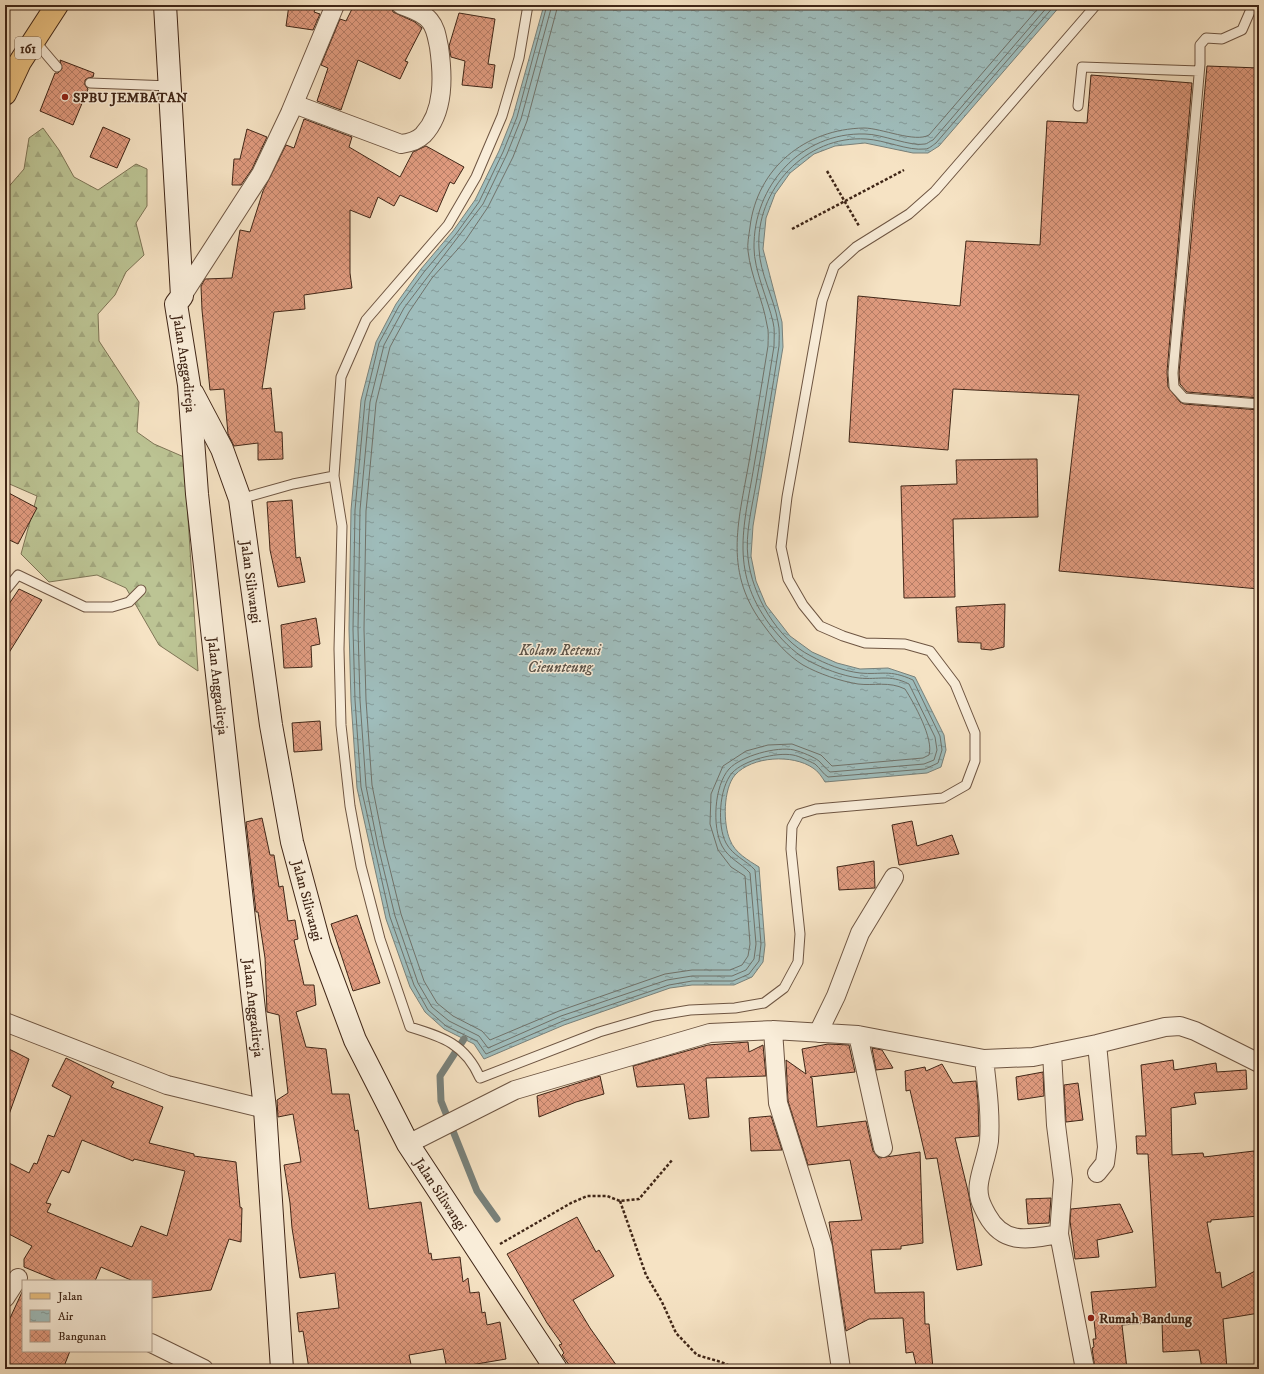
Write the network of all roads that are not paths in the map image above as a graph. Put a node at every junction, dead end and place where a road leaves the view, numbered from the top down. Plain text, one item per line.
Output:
1 (57, 5) edge
2 (165, 5) edge
3 (334, 5) edge
4 (401, 5) edge
5 (528, 5) edge
6 (1096, 5) edge
7 (1252, 7) dead end
8 (33, 39) junction
9 (57, 67) dead end
10 (1200, 71) junction
11 (90, 83) dead end
12 (171, 86) junction
13 (5, 94) edge
14 (294, 104) junction
15 (1078, 106) dead end
16 (182, 296) junction
17 (189, 386) junction
18 (1259, 404) edge
19 (334, 476) junction
20 (240, 499) junction
21 (141, 590) dead end
22 (5, 591) edge
23 (894, 877) dead end
24 (5, 1022) edge
25 (773, 1030) junction
26 (818, 1034) junction
27 (858, 1035) junction
28 (1097, 1044) junction
29 (1052, 1053) junction
30 (984, 1059) junction
31 (1259, 1063) edge
32 (265, 1109) junction
33 (408, 1144) junction
34 (883, 1148) dead end
35 (1097, 1173) dead end
36 (1059, 1234) junction
37 (16, 1276) edge
38 (5, 1298) edge
39 (152, 1343) edge
40 (204, 1369) edge
41 (282, 1369) edge
42 (556, 1369) edge
43 (841, 1369) edge
44 (1085, 1369) edge

1 - 8 main road, 161
2 - 12 main road, Jalan Anggadireja
3 - 14 street
4 - 14 street
5 - 19 lane
6 - 19 lane
7 - 10 lane
8 - 9 lane
8 - 13 main road, 161
10 - 15 lane
10 - 18 lane
11 - 12 lane
12 - 16 main road, Jalan Anggadireja
14 - 16 street
16 - 17 main road, Jalan Anggadireja
17 - 20 main road, Jalan Siliwangi
17 - 32 main road, Jalan Anggadireja
19 - 20 lane
20 - 33 main road, Jalan Siliwangi
21 - 22 lane
23 - 26 street
24 - 32 street
25 - 26 street
25 - 33 street
25 - 43 street
26 - 27 street
27 - 30 street
27 - 34 street
28 - 29 street
28 - 31 street
28 - 35 street
29 - 30 street
29 - 36 street
30 - 36 street
32 - 41 main road, Jalan Anggadireja
33 - 42 main road, Jalan Siliwangi
36 - 44 street
37 - 38 street
39 - 40 street

